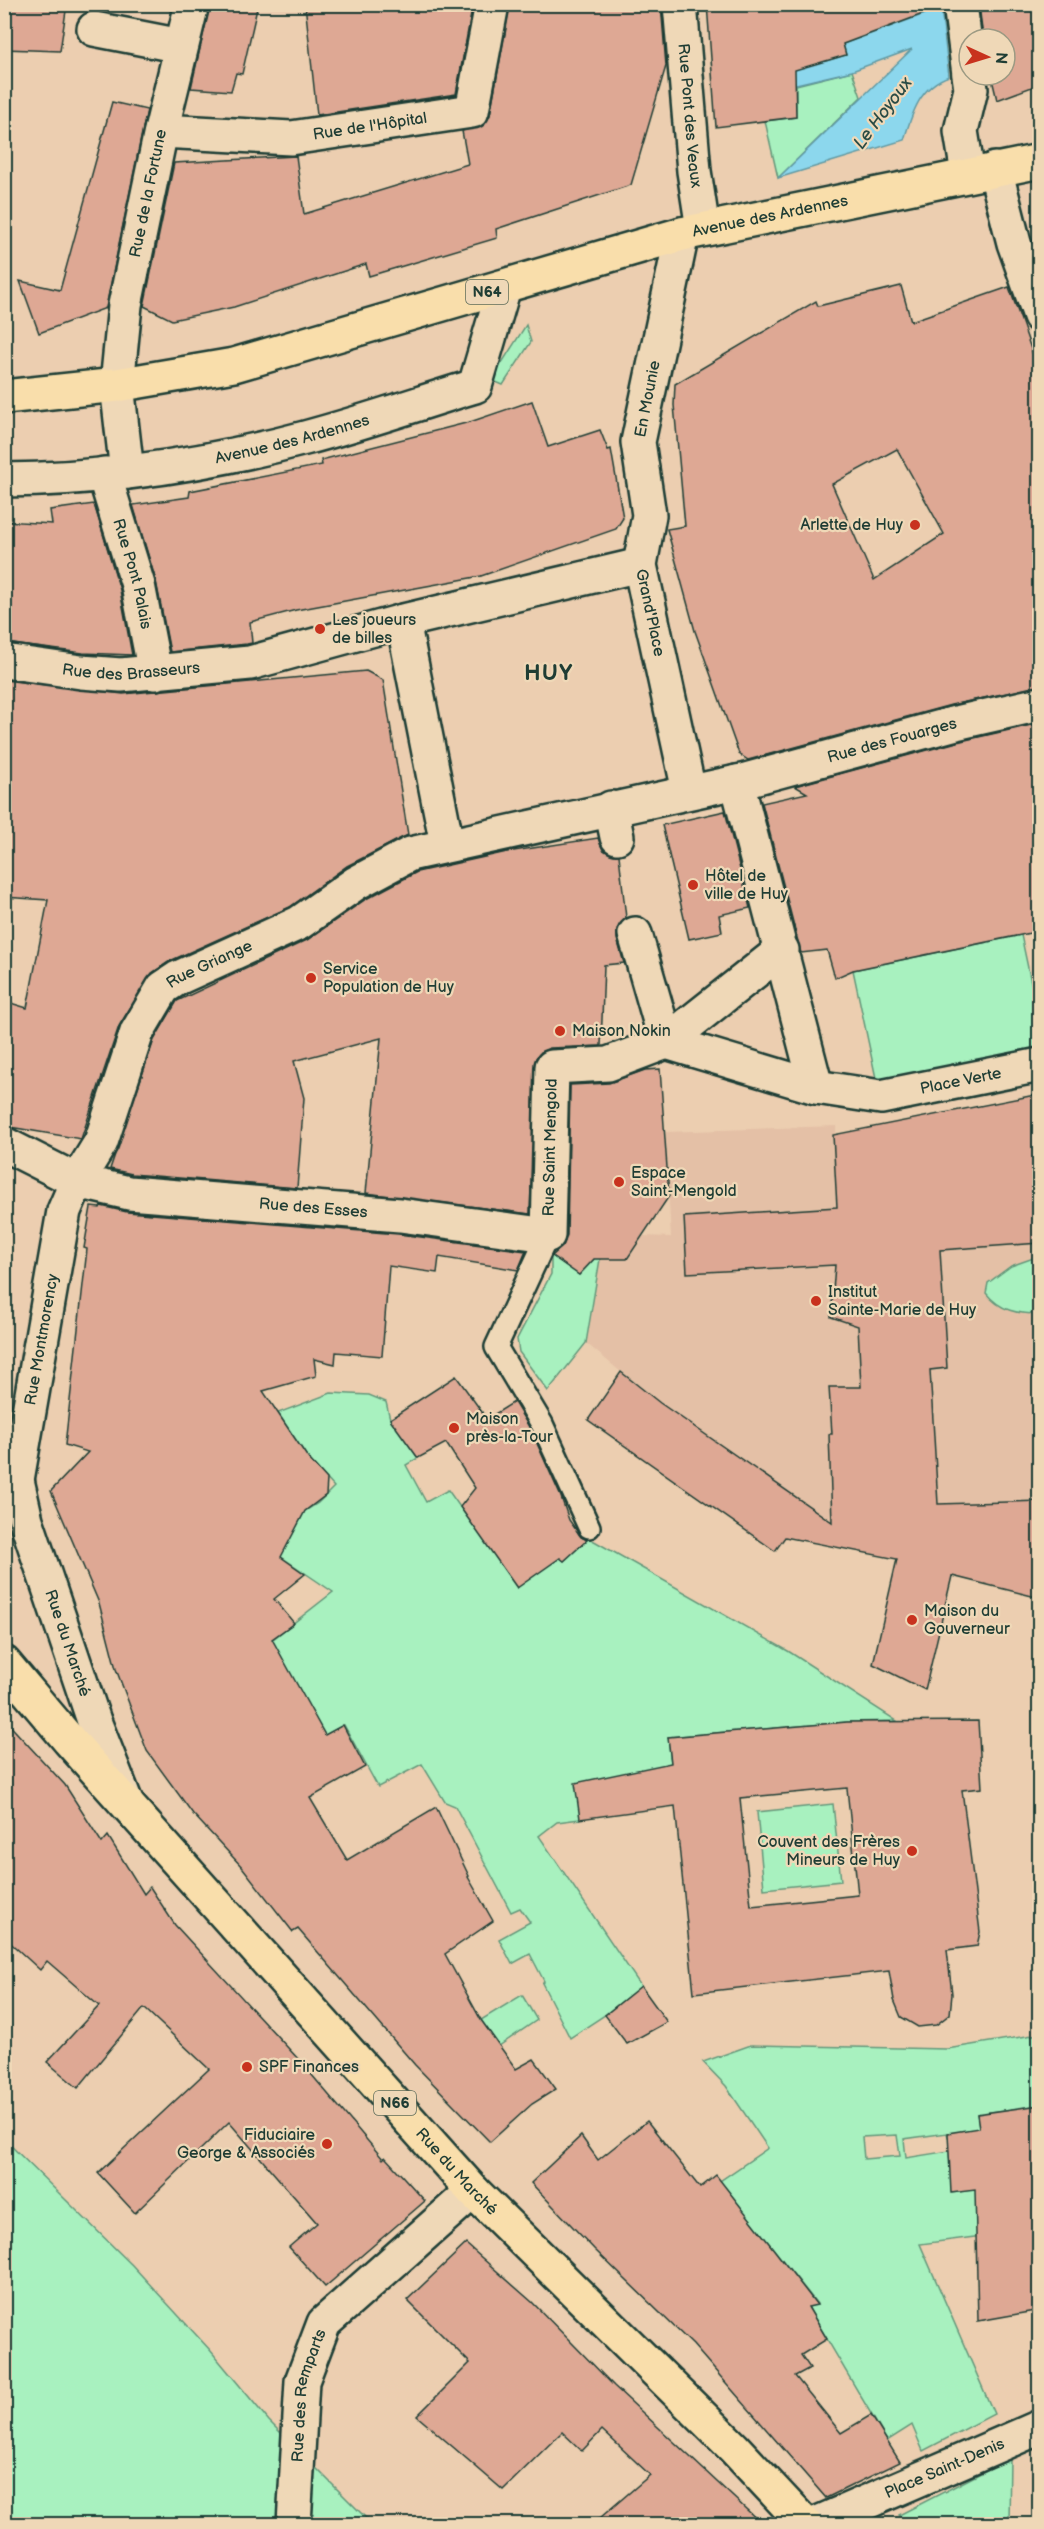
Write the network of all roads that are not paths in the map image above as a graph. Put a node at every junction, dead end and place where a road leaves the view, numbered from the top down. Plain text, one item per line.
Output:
1 (192, 4) edge
2 (492, 4) edge
3 (680, 4) edge
4 (960, 4) edge
5 (963, 27) edge
6 (94, 30) dead end
7 (181, 46) junction
8 (971, 87) edge
9 (161, 131) junction
10 (1040, 161) edge
11 (981, 171) junction
12 (693, 231) junction
13 (504, 287) junction
14 (1040, 316) edge
15 (117, 385) junction
16 (4, 396) edge
17 (115, 473) junction
18 (4, 480) edge
19 (640, 565) junction
20 (403, 621) junction
21 (4, 661) edge
22 (257, 661) joint
23 (155, 674) junction
24 (1040, 704) edge
25 (741, 781) junction
26 (689, 791) junction
27 (447, 844) junction
28 (635, 934) dead end
29 (782, 950) junction
30 (666, 1042) junction
31 (1040, 1065) edge
32 (816, 1087) junction
33 (4, 1144) edge
34 (77, 1181) junction
35 (548, 1235) junction
36 (11, 1488) edge
37 (589, 1527) dead end
38 (4, 1664) edge
39 (127, 1804) junction
40 (474, 2191) junction
41 (1040, 2427) edge
42 (294, 2524) edge
43 (805, 2524) edge
44 (816, 2524) edge

1 - 7 street, Rue de la Fortune
2 - 9 street, Rue de l'Hôpital
3 - 12 street, Rue Pont des Veaux
4 - 5 street
6 - 7 street
7 - 9 street, Rue de la Fortune
8 - 11 street
9 - 15 street, Rue de la Fortune
10 - 11 main road, Avenue des Ardennes
11 - 12 main road, Avenue des Ardennes / N64
11 - 14 street
12 - 13 main road, Avenue des Ardennes / N64
12 - 19 street, En Mounie
13 - 15 main road, Avenue des Ardennes / N64
13 - 17 street, Avenue des Ardennes
15 - 16 main road, Avenue des Ardennes / N64
15 - 17 street, Rue de la Fortune
17 - 18 street, Avenue des Ardennes
17 - 23 street, Rue Pont Palais
19 - 20 street, Grand'Place
19 - 26 street, Grand'Place
20 - 22 street, Grand'Place
20 - 27 street
21 - 23 street, Rue des Brasseurs
22 - 23 street, Rue des Brasseurs
24 - 25 street, Rue des Fouarges
25 - 26 street
25 - 29 street
26 - 27 street
27 - 34 street, Rue Griange
28 - 30 street
29 - 30 street
29 - 32 street
30 - 32 street
30 - 35 street, Rue Saint Mengold
31 - 32 street, Place Verte
33 - 34 street, Rue des Esses
34 - 35 street, Rue des Esses
34 - 36 street, Rue Montmorency
35 - 37 lane
36 - 39 street, Rue du Marché
38 - 39 main road, Rue du Marché / N66
39 - 40 main road, Rue du Marché / N66
40 - 42 street, Rue des Remparts
40 - 43 main road, Rue du Marché / N66
41 - 44 street, Place Saint-Denis

